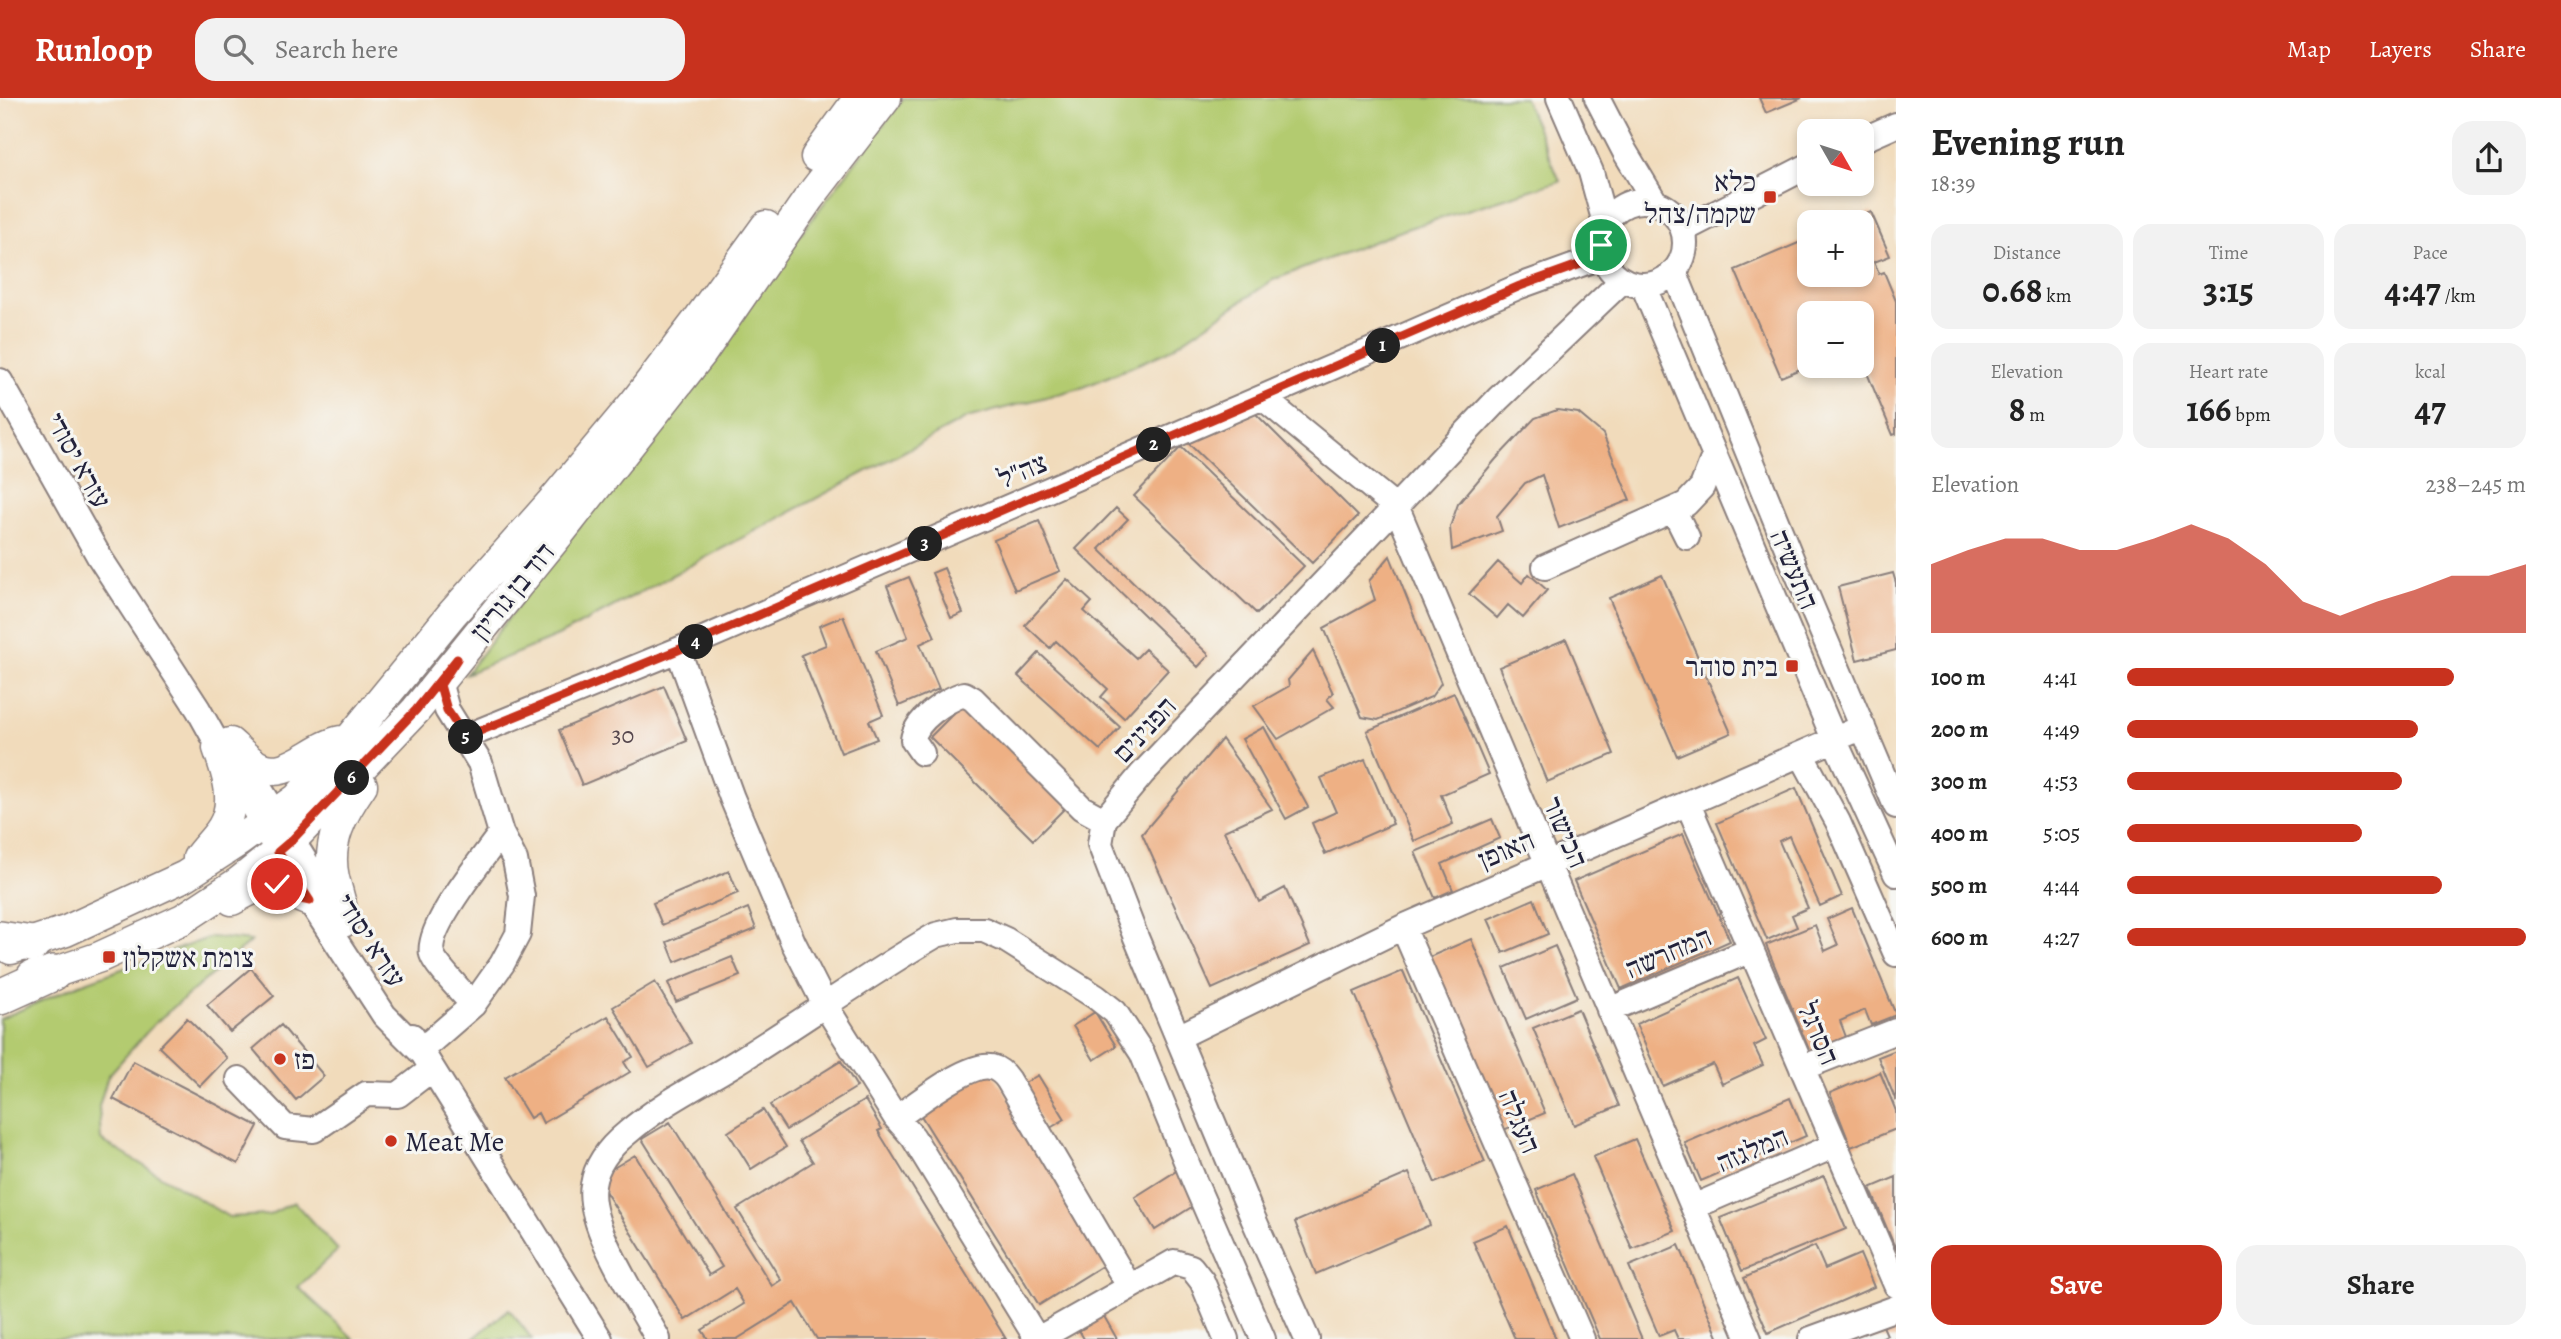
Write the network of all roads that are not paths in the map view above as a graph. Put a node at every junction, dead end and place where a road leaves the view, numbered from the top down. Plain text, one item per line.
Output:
1 (859, 98) edge
2 (887, 98) edge
3 (1559, 98) edge
4 (1597, 98) edge
5 (1896, 125) edge
6 (1874, 135) edge
7 (1797, 172) edge
8 (1655, 202) junction
9 (1605, 223) junction
10 (1683, 230) junction
11 (1603, 256) junction
12 (1674, 271) junction
13 (1633, 282) junction
14 (0, 381) edge
15 (1263, 398) junction
16 (1714, 456) junction
17 (1396, 508) junction
18 (1674, 511) junction
19 (1687, 537) dead end
20 (1545, 567) dead end
21 (678, 650) junction
22 (457, 659) junction
23 (1863, 727) junction
24 (465, 737) junction
25 (1834, 739) junction
26 (349, 740) junction
27 (386, 742) junction
28 (224, 746) junction
29 (922, 753) dead end
30 (1801, 754) junction
31 (1688, 804) junction
32 (1896, 806) edge
33 (270, 819) junction
34 (1104, 820) junction
35 (502, 833) junction
36 (285, 846) junction
37 (1547, 864) junction
38 (1896, 874) edge
39 (185, 876) junction
40 (310, 901) junction
41 (183, 919) junction
42 (344, 922) junction
43 (1403, 927) junction
44 (10, 945) edge
45 (1751, 950) junction
46 (1896, 954) edge
47 (52, 973) junction
48 (0, 981) edge
49 (0, 996) edge
50 (473, 1005) junction
51 (825, 1005) junction
52 (1609, 1010) junction
53 (1896, 1031) edge
54 (1178, 1037) junction
55 (426, 1060) junction
56 (1802, 1068) junction
57 (239, 1079) dead end
58 (896, 1118) junction
59 (1836, 1145) junction
60 (1693, 1207) junction
61 (1896, 1285) edge
62 (1129, 1286) junction
63 (1896, 1308) edge
64 (1252, 1313) junction
65 (1224, 1333) edge
66 (600, 1339) edge
67 (659, 1339) edge
68 (1037, 1339) edge
69 (1263, 1339) edge
70 (1307, 1339) edge
71 (1582, 1339) edge
72 (1749, 1339) edge
73 (1811, 1339) edge

1 - 26 main road, דוד בן גוריון
2 - 22 main road, דוד בן גוריון
3 - 9 street
4 - 8 street
5 - 6 street
7 - 10 street
8 - 9 street
8 - 10 street
9 - 11 street
10 - 12 street
11 - 13 street
11 - 15 street, צה"ל
12 - 13 street
12 - 23 street, התעשיה
13 - 16 street, התעשיה
13 - 17 street, הפנינים
14 - 28 street, עזרא יסודי
15 - 17 street, הכישור
15 - 21 street, צה"ל
16 - 18 street
16 - 25 street, התעשיה
17 - 34 street, הפנינים
17 - 37 street, הכישור
18 - 19 street
18 - 20 street
21 - 24 street, צה"ל
21 - 51 street
22 - 24 street
22 - 27 main road, דוד בן גוריון
23 - 25 street, האופן
23 - 32 street, התעשיה
24 - 35 street
25 - 30 street, האופן
25 - 38 street, התעשיה
26 - 28 main road
26 - 33 main road, דוד בן גוריון
27 - 36 main road, דוד בן גוריון
27 - 42 main road
28 - 33 street, עזרא יסודי
28 - 39 main road
29 - 34 street
30 - 31 street, האופן
30 - 46 street
31 - 37 street, האופן
31 - 45 street, הסרגל
33 - 36 street, עזרא יסודי
33 - 39 main road, דוד בן גוריון
34 - 54 street
35 - 50 street
35 - 50 street
36 - 40 street, עזרא יסודי
36 - 41 main road, דוד בן גוריון
36 - 42 street, עזרא יסודי
37 - 43 street, האופן
37 - 52 street, הכישור
39 - 44 main road, דוד בן גוריון
40 - 41 main road
40 - 55 street, עזרא יסודי
41 - 47 main road, דוד בן גוריון
42 - 55 street, עזרא יסודי
43 - 54 street, האופן
43 - 71 street, העגלה
45 - 52 street, המחרשה
45 - 56 street, הסרגל
47 - 48 main road, דוד בן גוריון
47 - 49 highway
50 - 55 street
51 - 58 street
51 - 64 street
51 - 67 street
52 - 60 street, הכישור
53 - 56 street
54 - 70 street
55 - 57 street
55 - 66 street, עזרא יסודי
56 - 59 street, הסרגל
58 - 62 street
58 - 68 street
59 - 60 street, המלגזה
59 - 61 street, הסרגל
60 - 72 street, הכישור
62 - 65 street
62 - 68 street
63 - 73 street
64 - 65 street
64 - 69 street

